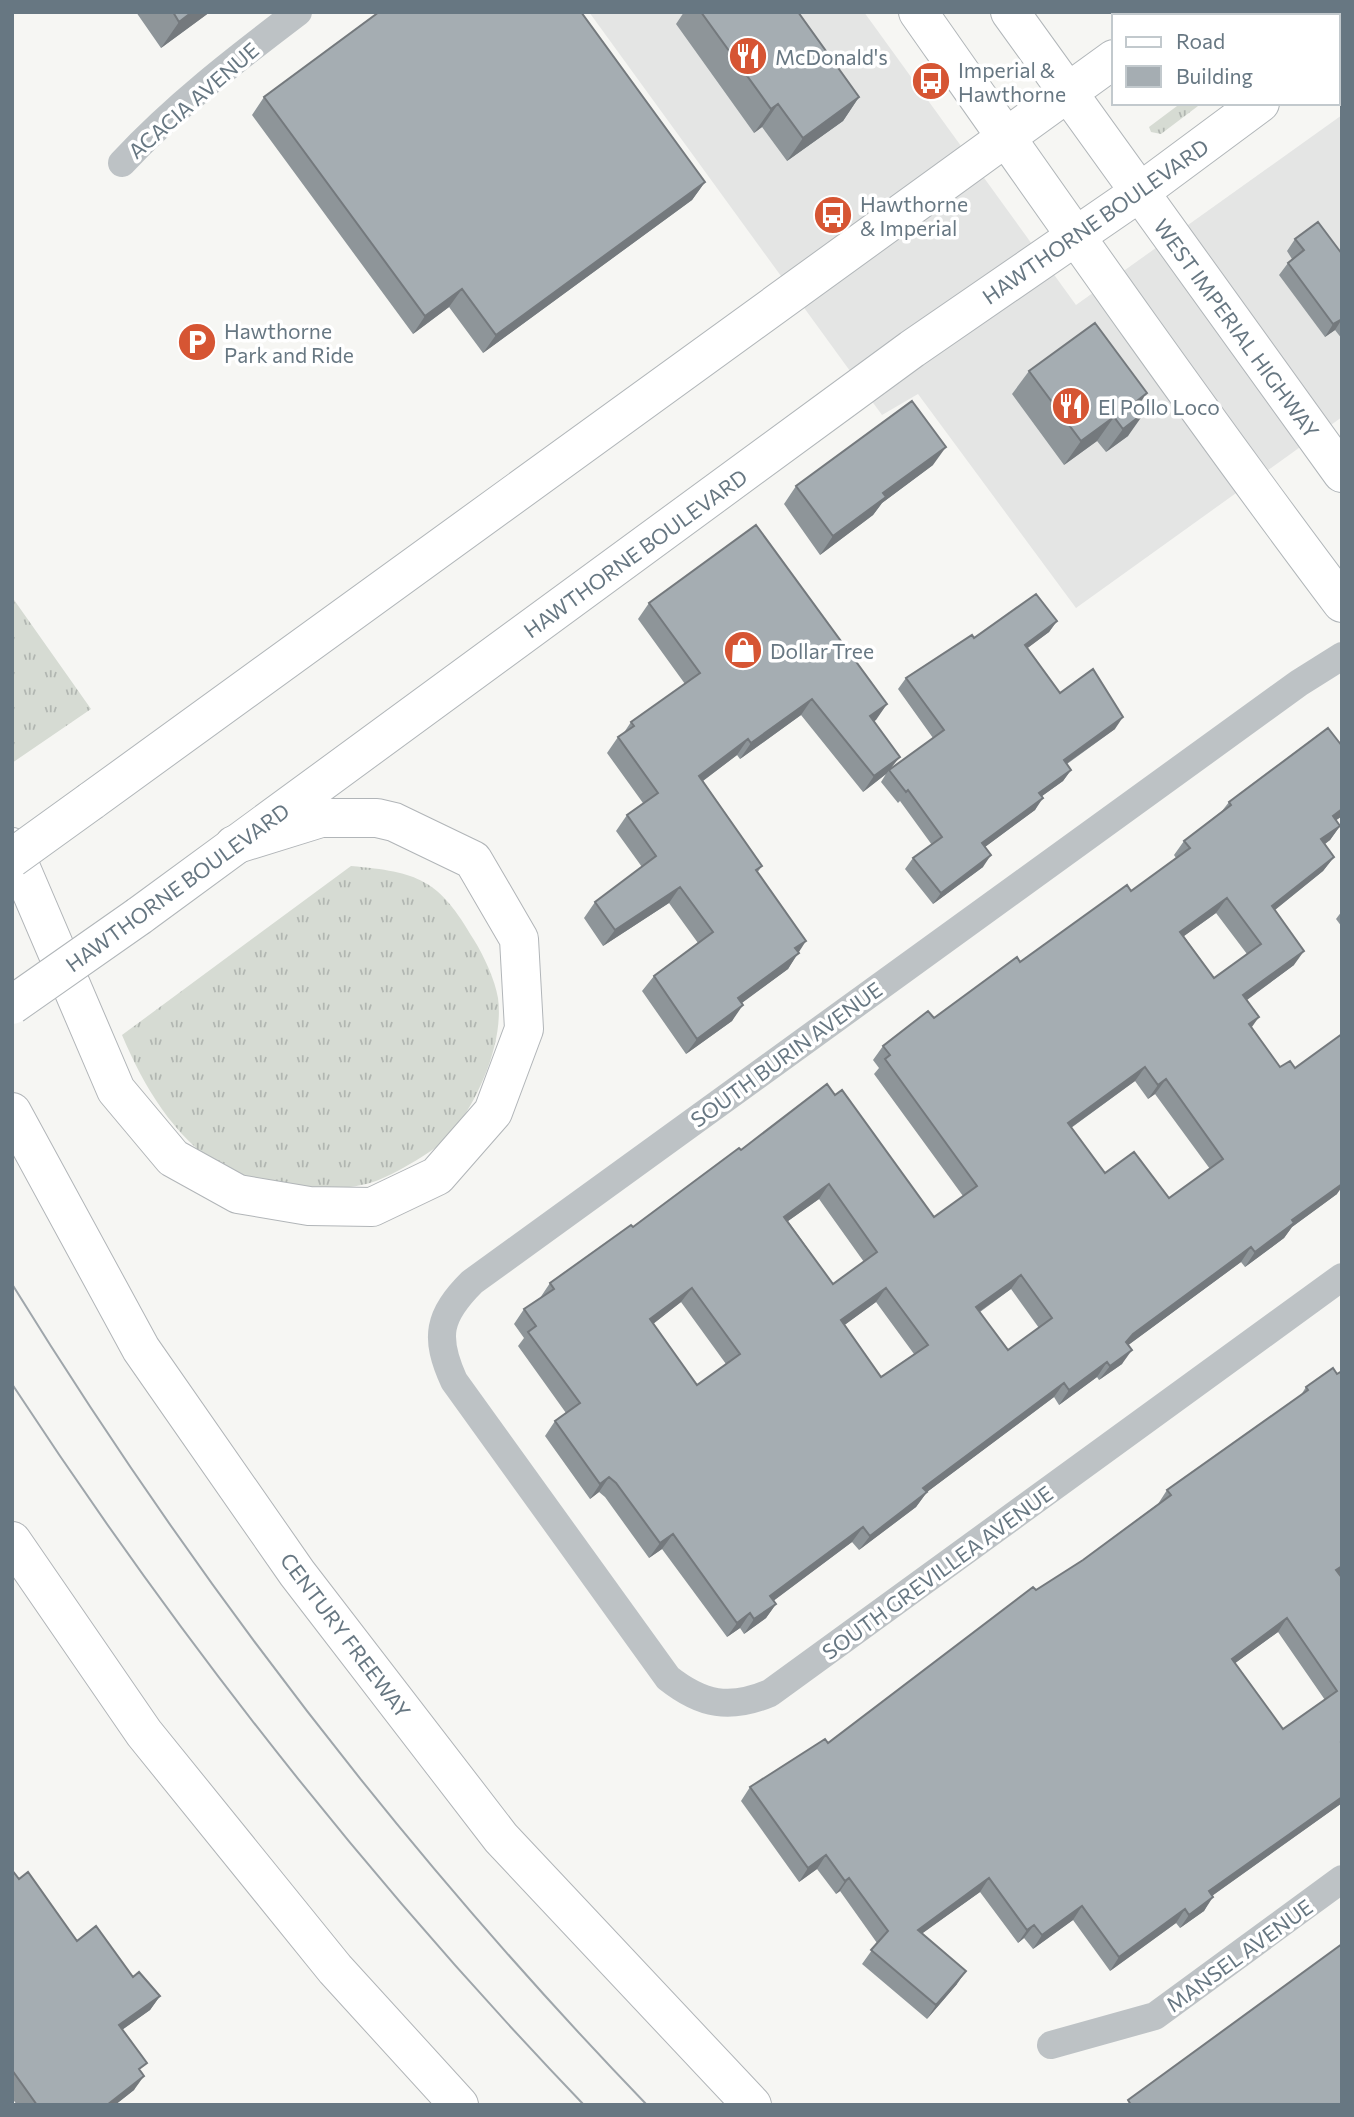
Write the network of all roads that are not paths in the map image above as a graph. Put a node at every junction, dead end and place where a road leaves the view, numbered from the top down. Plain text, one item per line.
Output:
1 (298, 12) edge
2 (918, 12) edge
3 (1010, 12) edge
4 (1112, 62) edge
5 (1070, 93) junction
6 (1257, 105) edge
7 (1006, 139) junction
8 (122, 163) dead end
9 (1140, 192) junction
10 (1076, 236) junction
11 (1342, 473) edge
12 (1342, 603) edge
13 (1342, 656) edge
14 (234, 845) junction
15 (12, 847) edge
16 (12, 858) edge
17 (12, 1005) edge
18 (12, 1112) edge
19 (1342, 1277) edge
20 (560, 1529) joint
21 (12, 1541) edge
22 (1342, 1879) edge
23 (1051, 2045) dead end
24 (459, 2105) edge
25 (752, 2105) edge

1 - 8 street, ACACIA AVENUE
2 - 7 main road
3 - 5 main road, WEST IMPERIAL HIGHWAY
4 - 5 main road
5 - 7 main road
5 - 9 main road, WEST IMPERIAL HIGHWAY
6 - 9 main road, HAWTHORNE BOULEVARD
7 - 10 main road
7 - 16 main road, bridge
9 - 10 main road, HAWTHORNE BOULEVARD
9 - 11 main road, WEST IMPERIAL HIGHWAY
10 - 12 main road
10 - 14 main road, HAWTHORNE BOULEVARD
13 - 20 street, SOUTH BURIN AVENUE
14 - 15 main road
14 - 17 main road, HAWTHORNE BOULEVARD, bridge
18 - 25 main road, CENTURY FREEWAY
19 - 20 street, SOUTH GREVILLEA AVENUE
21 - 24 main road
22 - 23 street, MANSEL AVENUE

